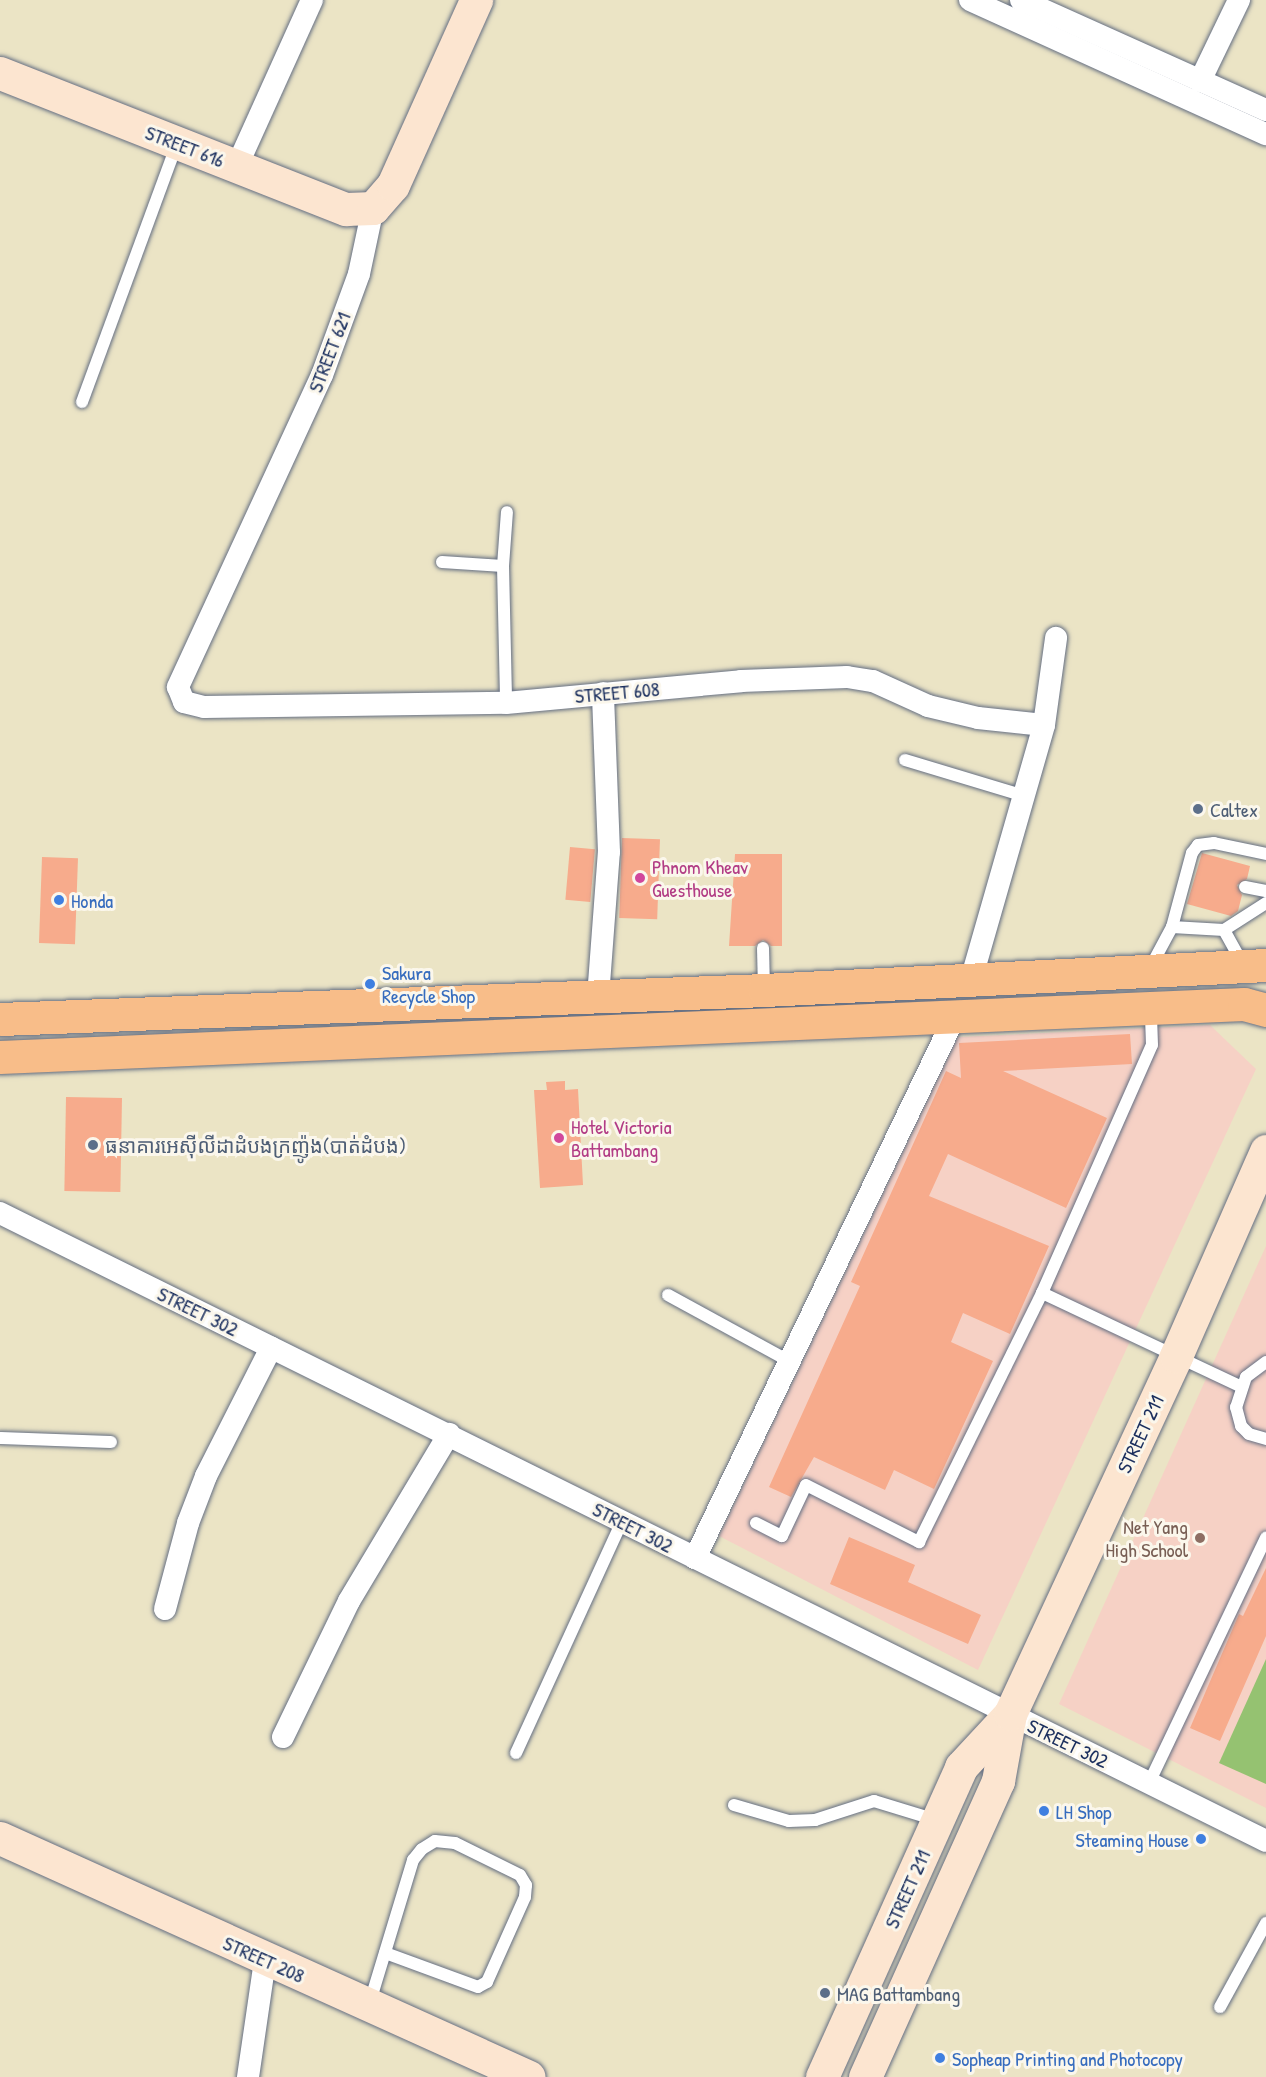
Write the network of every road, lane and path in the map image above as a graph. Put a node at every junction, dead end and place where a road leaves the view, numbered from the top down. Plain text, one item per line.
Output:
1 (312, 0) edge
2 (476, 0) edge
3 (970, 0) edge
4 (1239, 0) edge
5 (1030, 8) edge
6 (2, 78) edge
7 (1200, 81) junction
8 (1266, 110) edge
9 (1266, 134) edge
10 (177, 143) junction
11 (237, 166) junction
12 (373, 208) junction
13 (82, 402) dead end
14 (507, 512) dead end
15 (442, 562) dead end
16 (503, 566) junction
17 (1056, 638) dead end
18 (603, 693) junction
19 (184, 702) joint
20 (506, 703) junction
21 (1044, 725) junction
22 (906, 759) dead end
23 (1024, 796) junction
24 (1266, 854) edge
25 (1245, 887) dead end
26 (1266, 891) edge
27 (1266, 903) edge
28 (1172, 927) junction
29 (1224, 930) junction
30 (763, 948) dead end
31 (1256, 967) edge
32 (1147, 973) junction
33 (971, 980) junction
34 (764, 990) junction
35 (598, 997) junction
36 (1151, 1008) junction
37 (1266, 1010) edge
38 (955, 1016) junction
39 (0, 1019) edge
40 (0, 1057) edge
41 (1266, 1151) edge
42 (0, 1213) edge
43 (1042, 1293) junction
44 (668, 1295) dead end
45 (271, 1348) junction
46 (1176, 1356) junction
47 (789, 1361) junction
48 (1266, 1362) edge
49 (1242, 1387) junction
50 (449, 1434) junction
51 (0, 1438) edge
52 (1266, 1439) edge
53 (111, 1443) dead end
54 (622, 1522) junction
55 (756, 1523) dead end
56 (1266, 1538) edge
57 (694, 1558) junction
58 (165, 1609) dead end
59 (1010, 1714) junction
60 (283, 1737) dead end
61 (516, 1754) dead end
62 (1149, 1783) junction
63 (734, 1804) dead end
64 (938, 1821) junction
65 (0, 1838) edge
66 (1266, 1841) edge
67 (1266, 1923) edge
68 (385, 1953) junction
69 (265, 1960) junction
70 (369, 2006) junction
71 (1220, 2007) dead end
72 (248, 2077) edge
73 (529, 2077) edge
74 (822, 2077) edge
75 (865, 2077) edge

1 - 11 street
2 - 12 main road, STREET 621
3 - 5 street
4 - 7 street
5 - 7 street
5 - 9 street
6 - 10 main road, STREET 616
7 - 8 street
10 - 11 main road, STREET 616
10 - 13 lane
11 - 12 main road, STREET 616
12 - 19 street, STREET 621
14 - 16 lane
15 - 16 lane
16 - 20 lane
17 - 21 street
18 - 20 street, STREET 608
18 - 21 street, STREET 608
18 - 35 street
19 - 20 street, STREET 608
21 - 23 street
22 - 23 lane
23 - 33 street
24 - 28 lane
25 - 26 lane
27 - 29 lane
28 - 29 lane
28 - 32 lane
29 - 31 lane
30 - 34 lane
31 - 32 main road
32 - 33 main road
33 - 34 main road
34 - 35 main road
35 - 39 main road
36 - 37 main road
36 - 38 main road
36 - 43 lane
38 - 40 main road
38 - 47 street
41 - 46 main road, STREET 211
42 - 45 street, STREET 302
43 - 46 lane
43 - 55 lane
44 - 47 lane
45 - 50 street, STREET 302
45 - 58 street
46 - 49 lane
46 - 59 main road, STREET 211
47 - 57 street
48 - 49 lane
49 - 52 lane
50 - 54 street, STREET 302
50 - 60 street
51 - 53 lane
54 - 57 street, STREET 302
54 - 61 lane
56 - 62 lane
57 - 59 street, STREET 302
59 - 62 street, STREET 302
59 - 64 main road, STREET 211
59 - 75 main road, STREET 211
62 - 66 street, STREET 302
63 - 64 lane
64 - 74 main road, STREET 211
65 - 69 main road, STREET 208
67 - 71 lane
68 - 68 lane
68 - 70 lane
69 - 70 main road, STREET 208
69 - 72 street
70 - 73 main road, STREET 208

